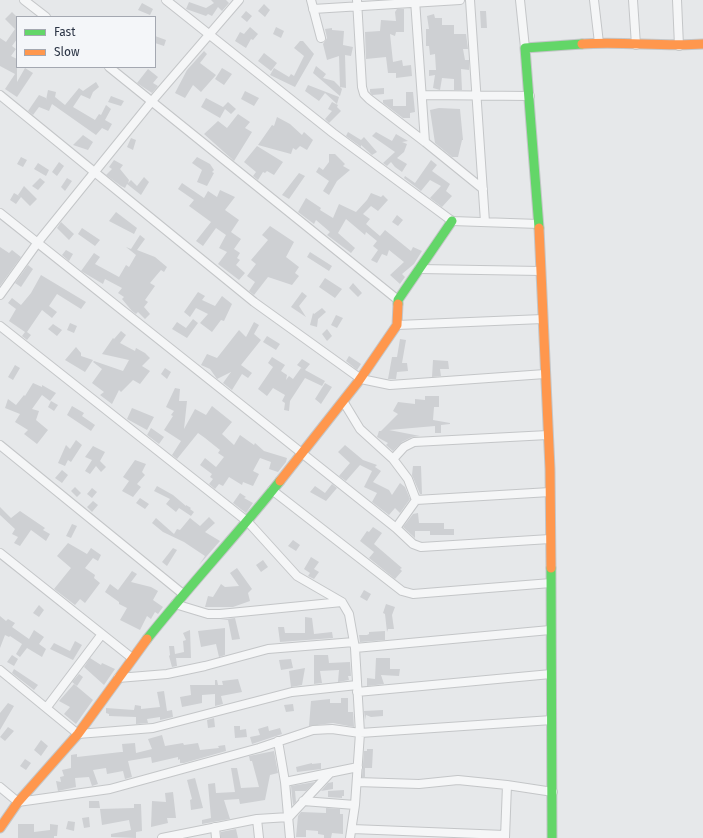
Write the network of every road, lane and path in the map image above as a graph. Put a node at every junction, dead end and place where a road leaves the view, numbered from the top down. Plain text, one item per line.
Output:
1 (24, 0) edge
2 (166, 0) edge
3 (239, 0) edge
4 (306, 0) edge
5 (460, 0) edge
6 (470, 0) edge
7 (520, 0) edge
8 (594, 0) edge
9 (633, 0) edge
10 (677, 0) edge
11 (416, 1) edge
12 (357, 3) edge
13 (312, 4) edge
14 (45, 16) edge
15 (210, 35) junction
16 (321, 38) dead end
17 (599, 43) junction
18 (703, 44) edge
19 (636, 45) junction
20 (679, 46) junction
21 (525, 48) junction
22 (110, 68) edge
23 (0, 95) edge
24 (422, 95) junction
25 (476, 96) junction
26 (530, 96) junction
27 (152, 101) junction
28 (425, 142) junction
29 (95, 173) junction
30 (482, 189) junction
31 (0, 213) edge
32 (452, 221) junction
33 (485, 222) junction
34 (539, 224) junction
35 (38, 242) junction
36 (419, 269) junction
37 (541, 271) junction
38 (0, 295) edge
39 (398, 300) junction
40 (543, 319) junction
41 (397, 325) junction
42 (0, 326) edge
43 (546, 374) junction
44 (361, 379) junction
45 (343, 401) junction
46 (548, 435) junction
47 (0, 445) edge
48 (302, 452) junction
49 (393, 459) junction
50 (272, 490) junction
51 (550, 492) junction
52 (416, 500) junction
53 (248, 522) junction
54 (396, 528) junction
55 (550, 538) junction
56 (0, 553) edge
57 (551, 583) junction
58 (183, 594) junction
59 (342, 602) junction
60 (175, 604) junction
61 (550, 630) junction
62 (102, 634) junction
63 (355, 645) junction
64 (132, 658) junction
65 (0, 670) edge
66 (551, 674) junction
67 (118, 678) junction
68 (357, 689) junction
69 (47, 707) junction
70 (552, 720) junction
71 (360, 733) junction
72 (78, 734) junction
73 (278, 741) junction
74 (358, 767) junction
75 (330, 773) junction
76 (285, 782) junction
77 (357, 782) junction
78 (507, 784) junction
79 (0, 787) edge
80 (553, 792) junction
81 (303, 801) junction
82 (18, 802) junction
83 (355, 804) junction
84 (289, 817) junction
85 (257, 819) junction
86 (215, 827) junction
87 (0, 828) edge
88 (352, 829) junction
89 (505, 836) edge
90 (162, 838) edge
91 (216, 838) edge
92 (259, 838) edge
93 (290, 838) edge
94 (350, 838) edge
95 (552, 838) edge

1 - 14 street
2 - 15 street
3 - 15 street
4 - 13 street
5 - 11 street
6 - 25 street
7 - 21 street
8 - 17 street
9 - 19 street
10 - 20 street
11 - 12 street
11 - 24 street
12 - 13 street
12 - 28 street
13 - 16 street
15 - 27 street
15 - 32 street
17 - 19 street
17 - 21 street
18 - 20 street
19 - 20 street
21 - 26 street
22 - 27 street
23 - 29 street
24 - 25 street
24 - 28 street
25 - 26 street
25 - 30 street
26 - 34 street
27 - 29 street
27 - 39 street
28 - 30 street
29 - 35 street
29 - 44 street
30 - 33 street
31 - 35 street
32 - 33 street
32 - 36 street
33 - 34 street
34 - 37 street
35 - 38 street
35 - 48 street
36 - 37 street
36 - 39 street
37 - 40 street
39 - 41 street
40 - 41 street
40 - 43 street
41 - 44 street
42 - 53 street
43 - 44 street
43 - 46 street
44 - 45 street
45 - 48 street
45 - 49 street
46 - 49 street
46 - 51 street
47 - 58 street
48 - 50 street
48 - 54 street
49 - 52 street
50 - 53 street
50 - 57 street
51 - 52 street
51 - 55 street
52 - 54 street
53 - 58 street
53 - 59 street
54 - 55 street
55 - 57 street
56 - 62 street
57 - 61 street
58 - 60 street
59 - 60 street
59 - 63 street
60 - 64 street
61 - 63 street
61 - 66 street
62 - 64 street
62 - 69 street
63 - 67 street
63 - 68 street
64 - 67 street
65 - 69 street
66 - 68 street
66 - 70 street
67 - 72 street
68 - 71 street
68 - 72 street
69 - 72 street
70 - 71 street
70 - 80 street
71 - 73 street
71 - 74 street
72 - 82 street
73 - 76 street
73 - 82 street
74 - 75 street
74 - 77 street
75 - 76 street
75 - 81 street
76 - 84 street
77 - 78 street
77 - 83 street
78 - 80 street
78 - 89 street
79 - 82 street
80 - 95 street
81 - 83 street
81 - 84 street
82 - 87 street
83 - 88 street
84 - 85 street
84 - 93 street
85 - 86 street
85 - 92 street
86 - 90 street
86 - 91 street
88 - 89 street
88 - 94 street

